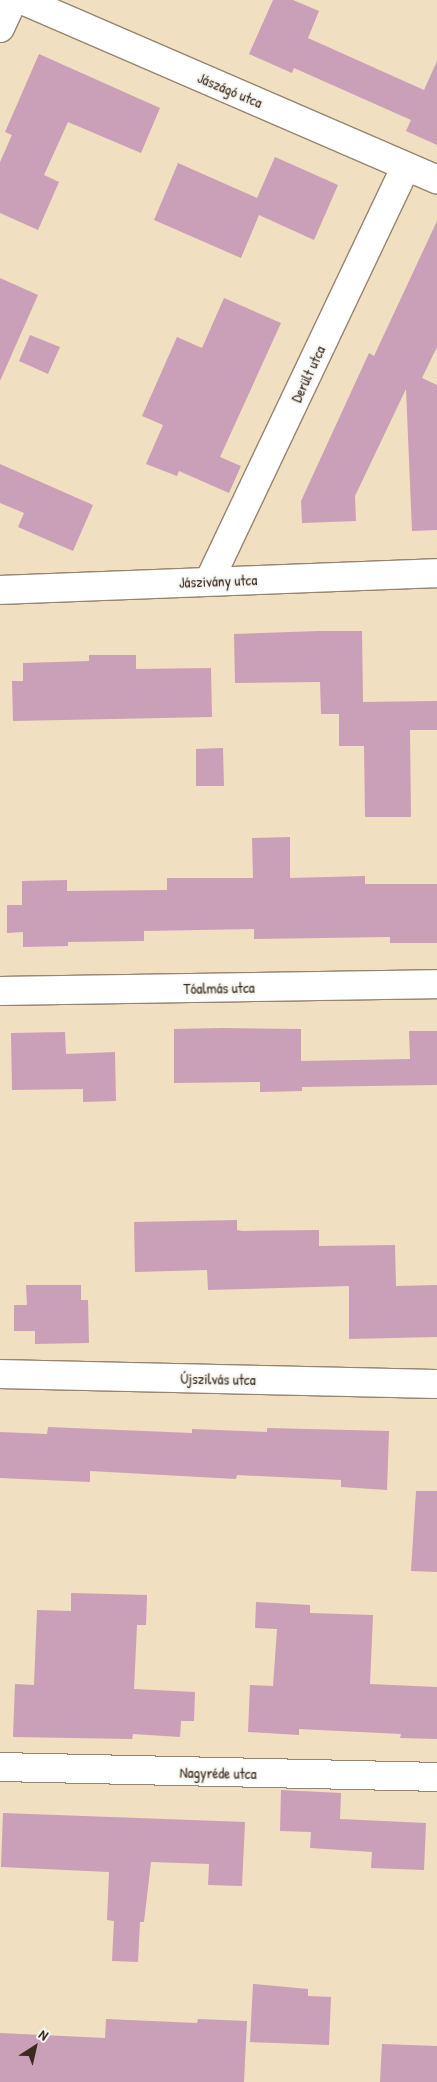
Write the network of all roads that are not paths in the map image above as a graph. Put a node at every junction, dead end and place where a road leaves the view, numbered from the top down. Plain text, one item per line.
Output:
1 (13, 0) edge
2 (22, 0) edge
3 (0, 28) edge
4 (406, 167) junction
5 (437, 180) edge
6 (437, 573) edge
7 (209, 581) junction
8 (0, 590) edge
9 (437, 984) edge
10 (0, 991) edge
11 (0, 1374) edge
12 (437, 1384) edge
13 (0, 1767) edge
14 (437, 1777) edge

1 - 3 street
2 - 4 street, Jászágó utca
4 - 5 street, Jászágó utca
4 - 7 street, Derült utca
6 - 7 street, Jászivány utca
7 - 8 street, Jászivány utca
9 - 10 street, Tóalmás utca
11 - 12 street, Újszilvás utca
13 - 14 street, Nagyréde utca

